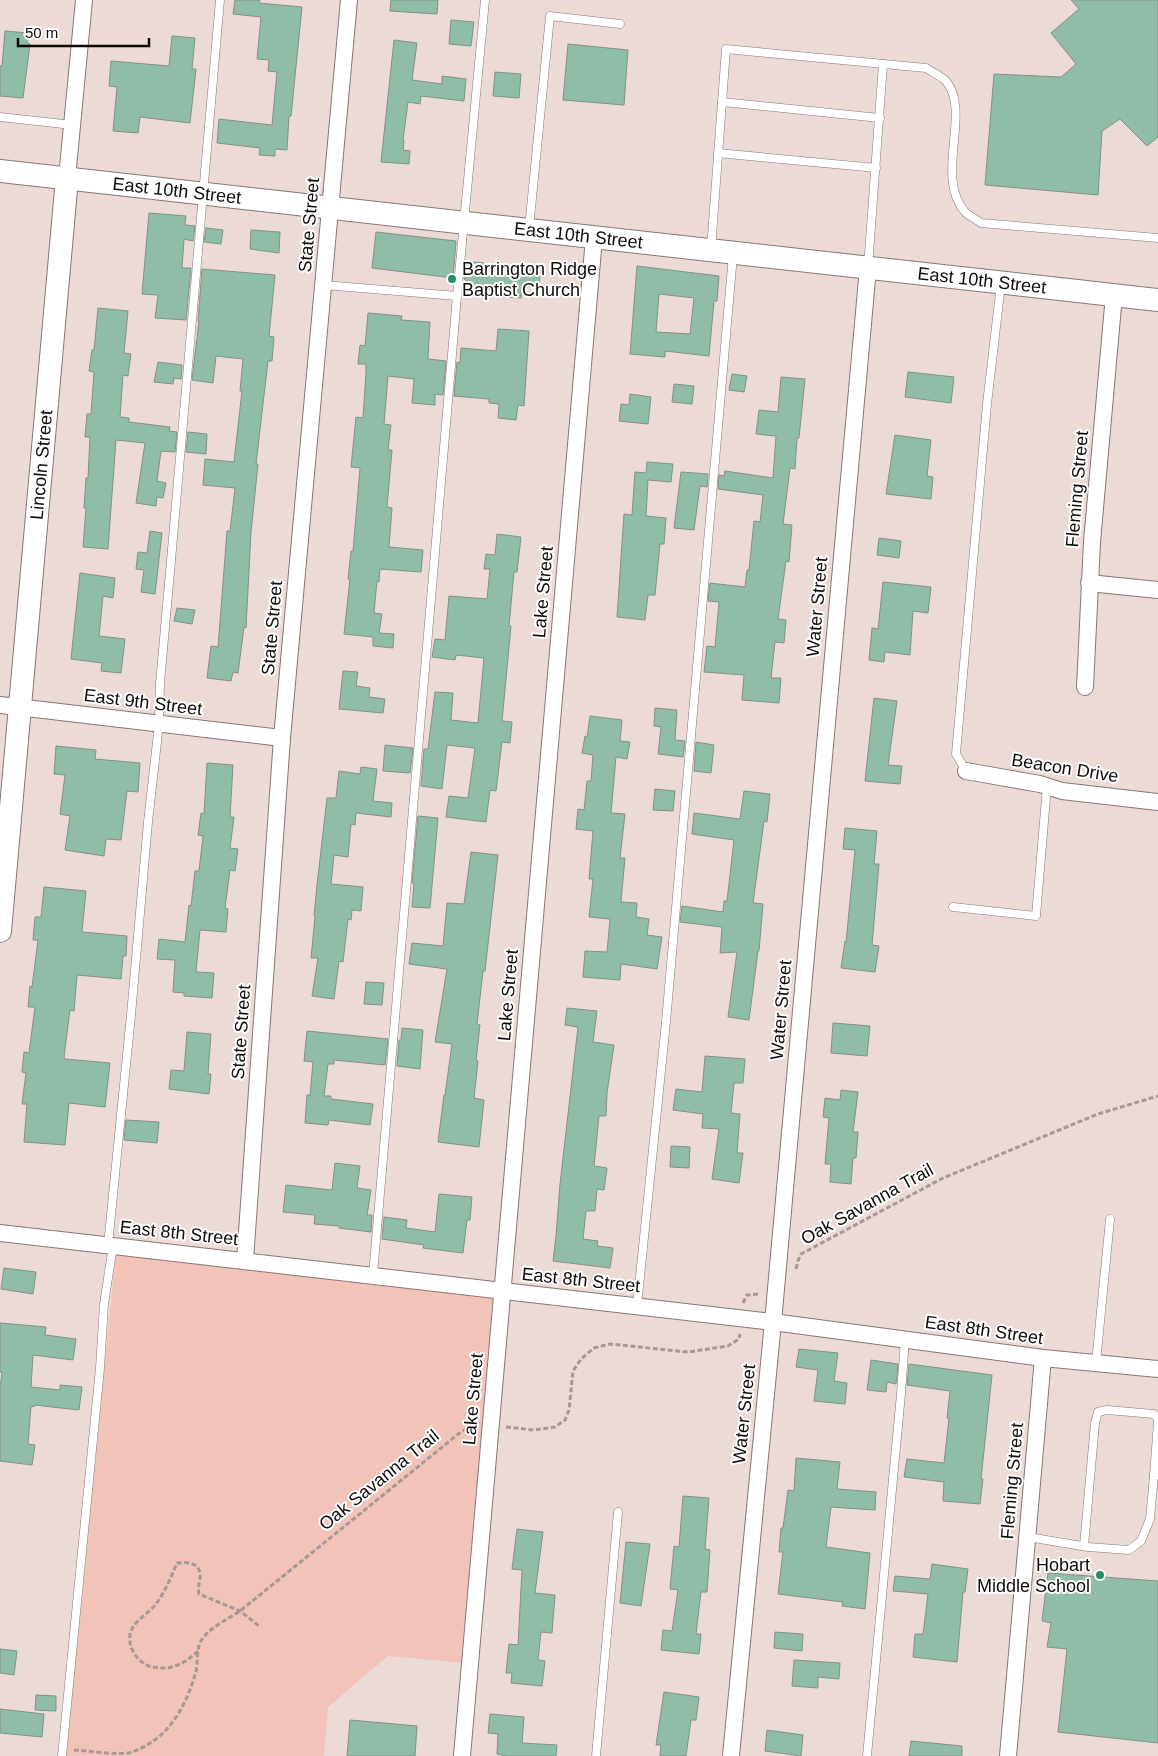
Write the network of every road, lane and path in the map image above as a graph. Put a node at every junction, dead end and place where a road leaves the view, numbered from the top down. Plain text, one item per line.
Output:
1 (84, 0) edge
2 (220, 0) edge
3 (349, 0) edge
4 (485, 0) edge
5 (620, 24) dead end
6 (883, 64) junction
7 (722, 102) junction
8 (0, 117) edge
9 (880, 118) junction
10 (73, 125) junction
11 (718, 153) junction
12 (876, 168) junction
13 (0, 171) edge
14 (67, 178) junction
15 (203, 194) junction
16 (331, 206) junction
17 (465, 222) junction
18 (529, 230) junction
19 (594, 238) junction
20 (1158, 238) edge
21 (711, 251) junction
22 (733, 253) junction
23 (868, 268) junction
24 (1002, 282) junction
25 (324, 285) junction
26 (1114, 294) junction
27 (457, 296) junction
28 (1158, 300) edge
29 (1090, 583) junction
30 (1158, 590) edge
31 (1085, 687) dead end
32 (10, 706) edge
33 (159, 724) junction
34 (282, 738) junction
35 (966, 771) joint
36 (1047, 786) junction
37 (1158, 802) edge
38 (953, 907) dead end
39 (0, 931) edge
40 (1158, 1096) edge
41 (1110, 1219) dead end
42 (0, 1233) edge
43 (111, 1246) junction
44 (246, 1260) junction
45 (373, 1275) junction
46 (795, 1277) dead end
47 (502, 1291) junction
48 (775, 1295) junction
49 (638, 1306) junction
50 (741, 1318) junction
51 (773, 1322) junction
52 (904, 1340) junction
53 (1043, 1358) junction
54 (1096, 1363) junction
55 (1158, 1369) edge
56 (1158, 1420) edge
57 (490, 1426) junction
58 (1156, 1475) edge
59 (618, 1512) dead end
60 (1028, 1536) junction
61 (1084, 1546) junction
62 (240, 1610) junction
63 (259, 1626) dead end
64 (198, 1651) junction
65 (71, 1752) dead end
66 (62, 1756) edge
67 (462, 1756) edge
68 (596, 1756) edge
69 (730, 1756) edge
70 (867, 1756) edge
71 (1008, 1756) edge

1 - 10 street, Lincoln Street
2 - 15 lane
3 - 16 street, State Street
4 - 17 lane
5 - 18 lane
6 - 7 lane
6 - 9 lane
6 - 20 lane
7 - 9 lane
7 - 11 lane
8 - 10 lane
9 - 12 lane
10 - 14 street, Lincoln Street
11 - 12 lane
11 - 21 lane
12 - 23 lane
13 - 14 main road, East 10th Street
14 - 15 main road, East 10th Street
14 - 32 main road, Lincoln Street
15 - 16 main road, East 10th Street
15 - 33 lane
16 - 17 main road, East 10th Street
16 - 25 street, State Street
17 - 18 main road, East 10th Street
17 - 27 lane
18 - 19 main road, East 10th Street
19 - 21 main road, East 10th Street
19 - 47 street, Lake Street
21 - 22 main road, East 10th Street
22 - 23 main road, East 10th Street
22 - 49 lane
23 - 24 main road, East 10th Street
23 - 48 street, Water Street
24 - 26 main road, East 10th Street
24 - 35 lane
25 - 27 lane
25 - 34 street, State Street
26 - 28 main road, East 10th Street
26 - 29 street, Fleming Street
27 - 45 lane
29 - 30 street
29 - 31 street, Fleming Street
32 - 33 street, East 9th Street
32 - 39 main road, Lincoln Street
33 - 34 street, East 9th Street
33 - 43 lane
34 - 44 street, State Street
35 - 36 street, Beacon Drive
36 - 37 street, Beacon Drive
36 - 38 lane
40 - 46 path, Oak Savanna Trail
41 - 54 lane
42 - 43 street, East 8th Street
43 - 44 street, East 8th Street
43 - 66 lane
44 - 45 street, East 8th Street
45 - 47 street, East 8th Street
47 - 49 street, East 8th Street
47 - 57 street, Lake Street
48 - 50 path, Oak Savanna Trail
48 - 51 street, Water Street
49 - 50 street, East 8th Street
50 - 51 street, East 8th Street
50 - 57 path, Oak Savanna Trail
51 - 52 street, East 8th Street
51 - 69 street, Water Street
52 - 53 street, East 8th Street
52 - 70 lane
53 - 54 street, East 8th Street
53 - 60 street, Fleming Street
54 - 55 street, East 8th Street
56 - 58 lane
56 - 61 lane
57 - 62 path, Oak Savanna Trail
57 - 67 street, Lake Street
58 - 61 lane
59 - 68 lane
60 - 61 lane
60 - 71 street, Fleming Street
62 - 63 path
62 - 64 path, Oak Savanna Trail
62 - 64 path
64 - 65 path, Oak Savanna Trail

